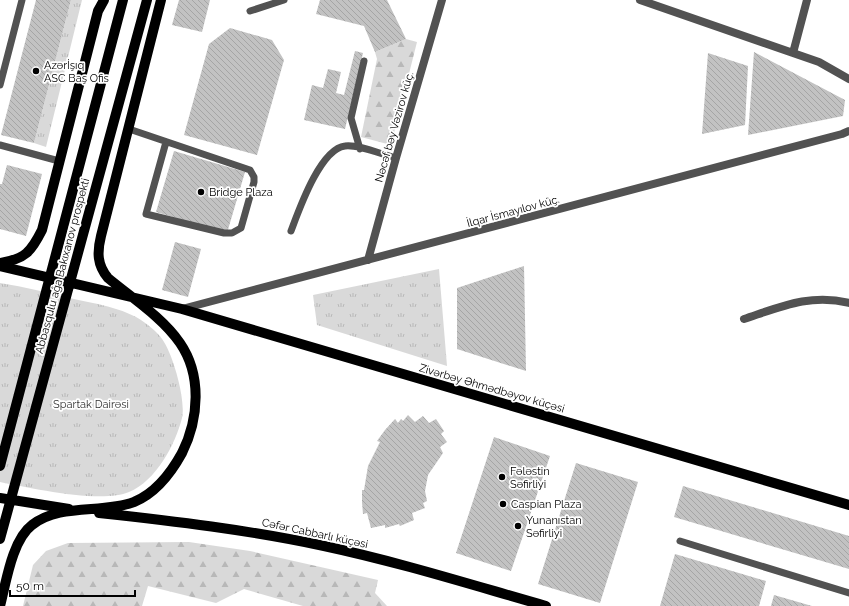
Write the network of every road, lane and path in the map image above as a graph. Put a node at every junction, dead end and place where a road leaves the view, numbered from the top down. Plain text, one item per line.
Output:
1 (22, 0) edge
2 (104, 0) edge
3 (123, 0) edge
4 (147, 0) edge
5 (161, 0) edge
6 (284, 0) edge
7 (442, 0) edge
8 (640, 0) edge
9 (807, 0) edge
10 (250, 11) dead end
11 (793, 52) junction
12 (364, 61) dead end
13 (849, 79) edge
14 (0, 85) edge
15 (129, 129) junction
16 (849, 131) edge
17 (166, 142) junction
18 (0, 145) edge
19 (360, 149) junction
20 (396, 158) junction
21 (59, 161) junction
22 (291, 231) dead end
23 (368, 260) junction
24 (0, 265) edge
25 (129, 295) junction
26 (849, 303) edge
27 (182, 309) junction
28 (744, 319) dead end
29 (0, 466) edge
30 (0, 498) edge
31 (849, 505) edge
32 (74, 510) junction
33 (0, 539) edge
34 (680, 541) dead end
35 (849, 594) edge
36 (0, 606) edge
37 (546, 606) edge

1 - 14 lane
2 - 21 main road
3 - 29 main road, Abbasqulu ağa Bakıxanov prospekti
4 - 33 main road, Abbasqulu ağa Bakıxanov prospekti
5 - 15 main road
6 - 10 lane
7 - 20 street, Nəcəf bəy Vəzirov küç.
8 - 11 street
9 - 11 street
11 - 13 street
12 - 19 lane
15 - 17 lane
15 - 25 main road
16 - 23 street, İlqar İsmayılov küç.
17 - 17 lane
18 - 21 lane
19 - 20 lane
19 - 22 lane
20 - 23 street, Nəcəf bəy Vəzirov küç.
21 - 24 main road
23 - 27 street, İlqar İsmayılov küç.
24 - 25 main road, Zivərbəy Əhmədbəyov küçəsi
25 - 27 main road, Zivərbəy Əhmədbəyov küçəsi
25 - 32 main road
26 - 28 street
27 - 31 main road, Zivərbəy Əhmədbəyov küçəsi
30 - 32 main road
32 - 36 main road
32 - 37 main road, Cəfər Cabbarlı küçəsi
34 - 35 lane

